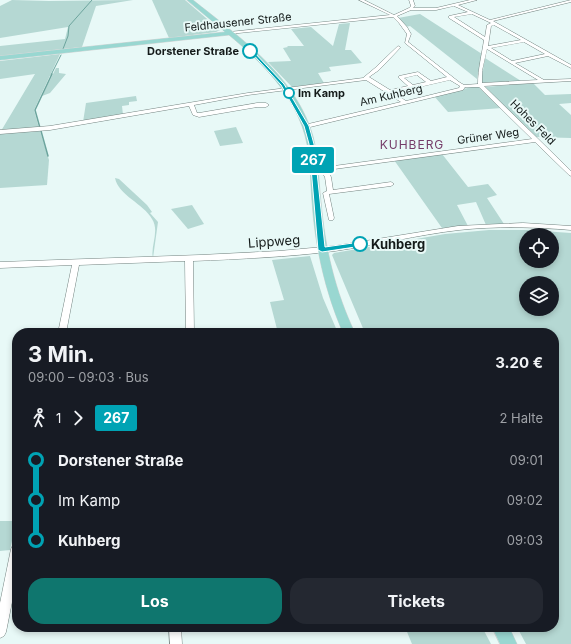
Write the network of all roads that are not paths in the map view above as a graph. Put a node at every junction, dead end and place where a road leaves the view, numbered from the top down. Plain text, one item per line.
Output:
1 (190, 0) edge
2 (361, 0) edge
3 (411, 0) edge
4 (475, 0) edge
5 (571, 1) edge
6 (455, 5) junction
7 (410, 10) junction
8 (471, 13) junction
9 (394, 16) junction
10 (492, 23) junction
11 (229, 33) junction
12 (486, 39) junction
13 (523, 41) junction
14 (487, 46) junction
15 (398, 48) dead end
16 (548, 54) junction
17 (0, 58) edge
18 (512, 62) junction
19 (571, 67) edge
20 (367, 78) junction
21 (450, 78) junction
22 (571, 80) edge
23 (542, 81) junction
24 (430, 83) junction
25 (480, 85) junction
26 (411, 86) junction
27 (464, 86) junction
28 (286, 89) junction
29 (390, 92) junction
30 (406, 102) junction
31 (191, 104) junction
32 (266, 106) dead end
33 (306, 126) junction
34 (0, 132) edge
35 (536, 140) junction
36 (324, 169) junction
37 (314, 170) junction
38 (571, 174) edge
39 (391, 184) dead end
40 (330, 192) junction
41 (331, 218) dead end
42 (571, 228) edge
43 (322, 250) junction
44 (189, 259) junction
45 (76, 263) junction
46 (0, 265) edge
47 (63, 328) edge
48 (190, 328) edge
49 (347, 328) edge
50 (12, 573) edge
51 (0, 632) edge
52 (175, 632) edge
53 (502, 632) edge
54 (176, 644) edge
55 (508, 644) edge

1 - 11 main road
2 - 9 street
3 - 7 street
4 - 6 street, Feldhausener Straße
5 - 10 street
6 - 7 street, Feldhausener Straße
6 - 8 street
7 - 9 street, Feldhausener Straße
8 - 10 street
8 - 12 street
9 - 11 street, Feldhausener Straße
9 - 21 street
10 - 12 street
10 - 13 street
11 - 17 main road, Feldhausener Straße
11 - 28 main road
12 - 14 street
13 - 14 street
13 - 16 street
14 - 18 street
14 - 25 street
15 - 20 street
16 - 18 street
16 - 19 street
18 - 23 street
20 - 28 street
20 - 29 street
21 - 24 street
21 - 27 street
22 - 23 street, Am Kuhberg
23 - 25 street, Am Kuhberg
24 - 26 street
24 - 26 street
25 - 27 street, Am Kuhberg
25 - 35 street, Hohes Feld
26 - 29 street
27 - 30 street, Am Kuhberg
28 - 31 street
28 - 33 main road
29 - 30 street
30 - 33 street, Am Kuhberg
31 - 32 street
31 - 34 street
33 - 37 main road
35 - 36 street, Grüner Weg
35 - 38 street, Hohes Feld
36 - 37 street, Grüner Weg
36 - 40 street
37 - 43 main road
39 - 40 street
40 - 41 street
42 - 43 street, Lippweg
43 - 44 street, Lippweg
43 - 49 main road
44 - 45 street, Lippweg
44 - 48 street
45 - 46 street, Lippweg
45 - 47 street
50 - 51 street
52 - 54 street
53 - 55 main road

